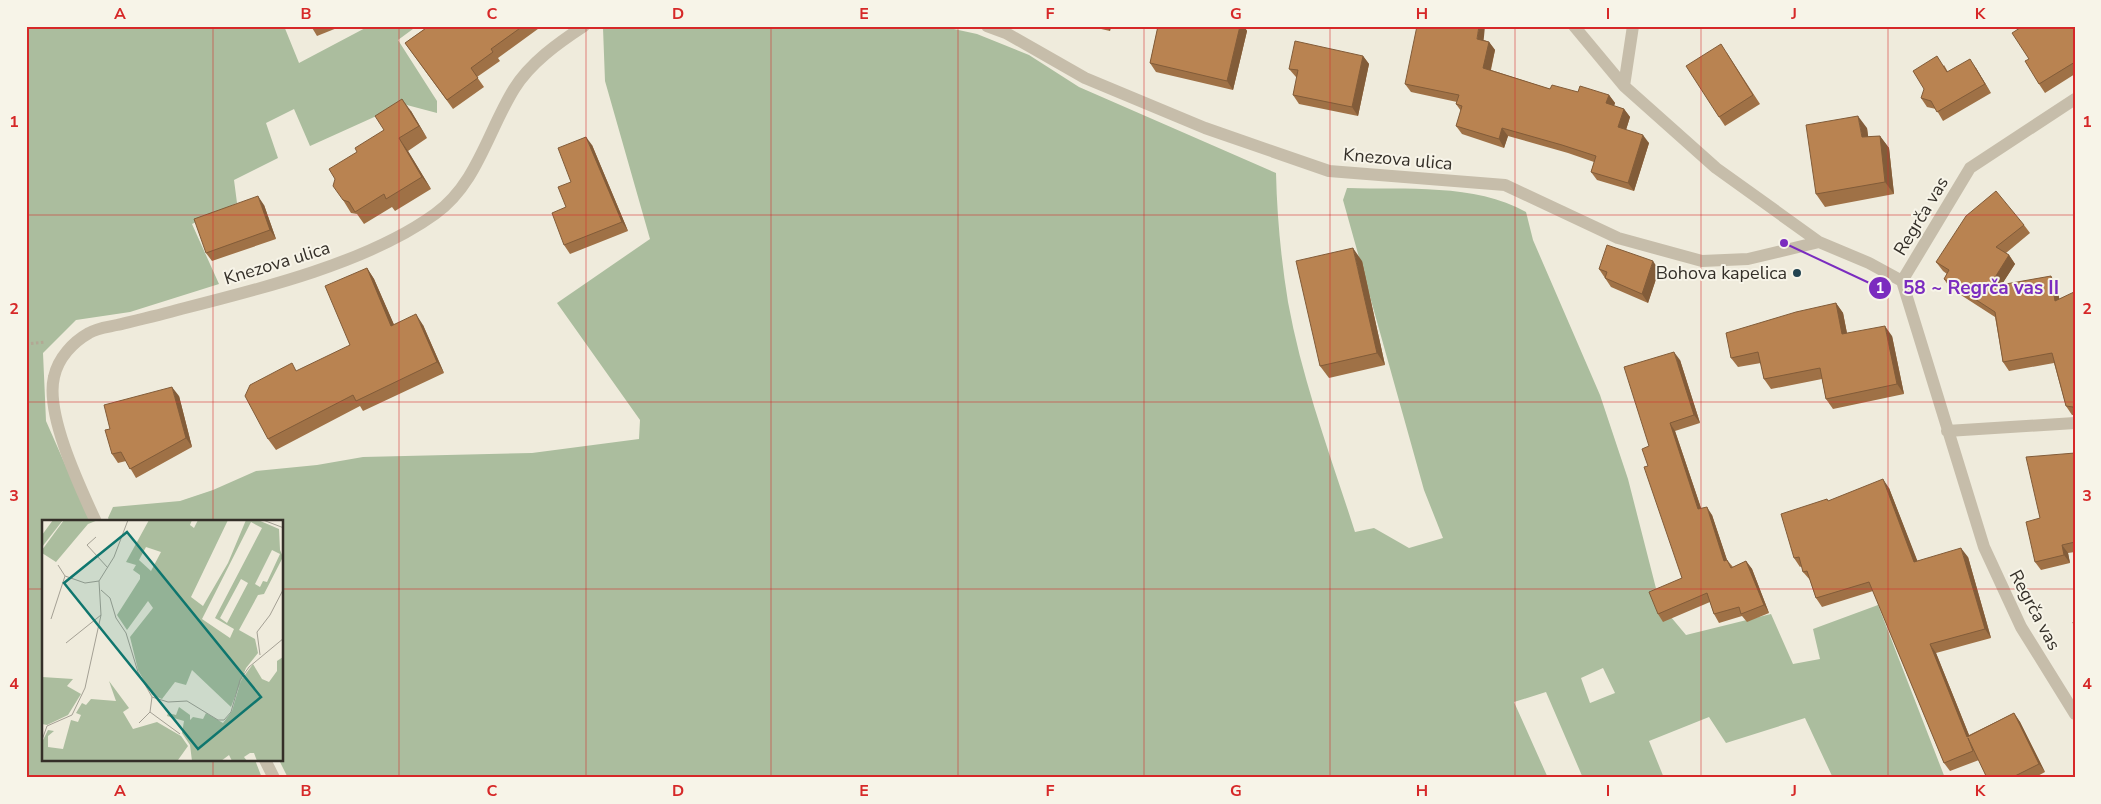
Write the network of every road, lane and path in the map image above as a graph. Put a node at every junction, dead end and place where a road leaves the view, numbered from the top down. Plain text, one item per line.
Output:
1 (584, 26) edge
2 (987, 26) edge
3 (1574, 26) edge
4 (1632, 26) edge
5 (1624, 86) junction
6 (2075, 99) edge
7 (1819, 242) junction
8 (1902, 282) junction
9 (2075, 423) edge
10 (1946, 431) junction
11 (95, 520) edge
12 (2075, 714) edge
13 (266, 762) edge
14 (274, 778) edge

1 - 11 street, Knezova ulica
2 - 7 street, Knezova ulica
3 - 5 street
4 - 5 street
5 - 7 street
6 - 8 street, Regrča vas
7 - 8 street
8 - 10 street, Regrča vas
9 - 10 street
10 - 12 street, Regrča vas
13 - 14 street

